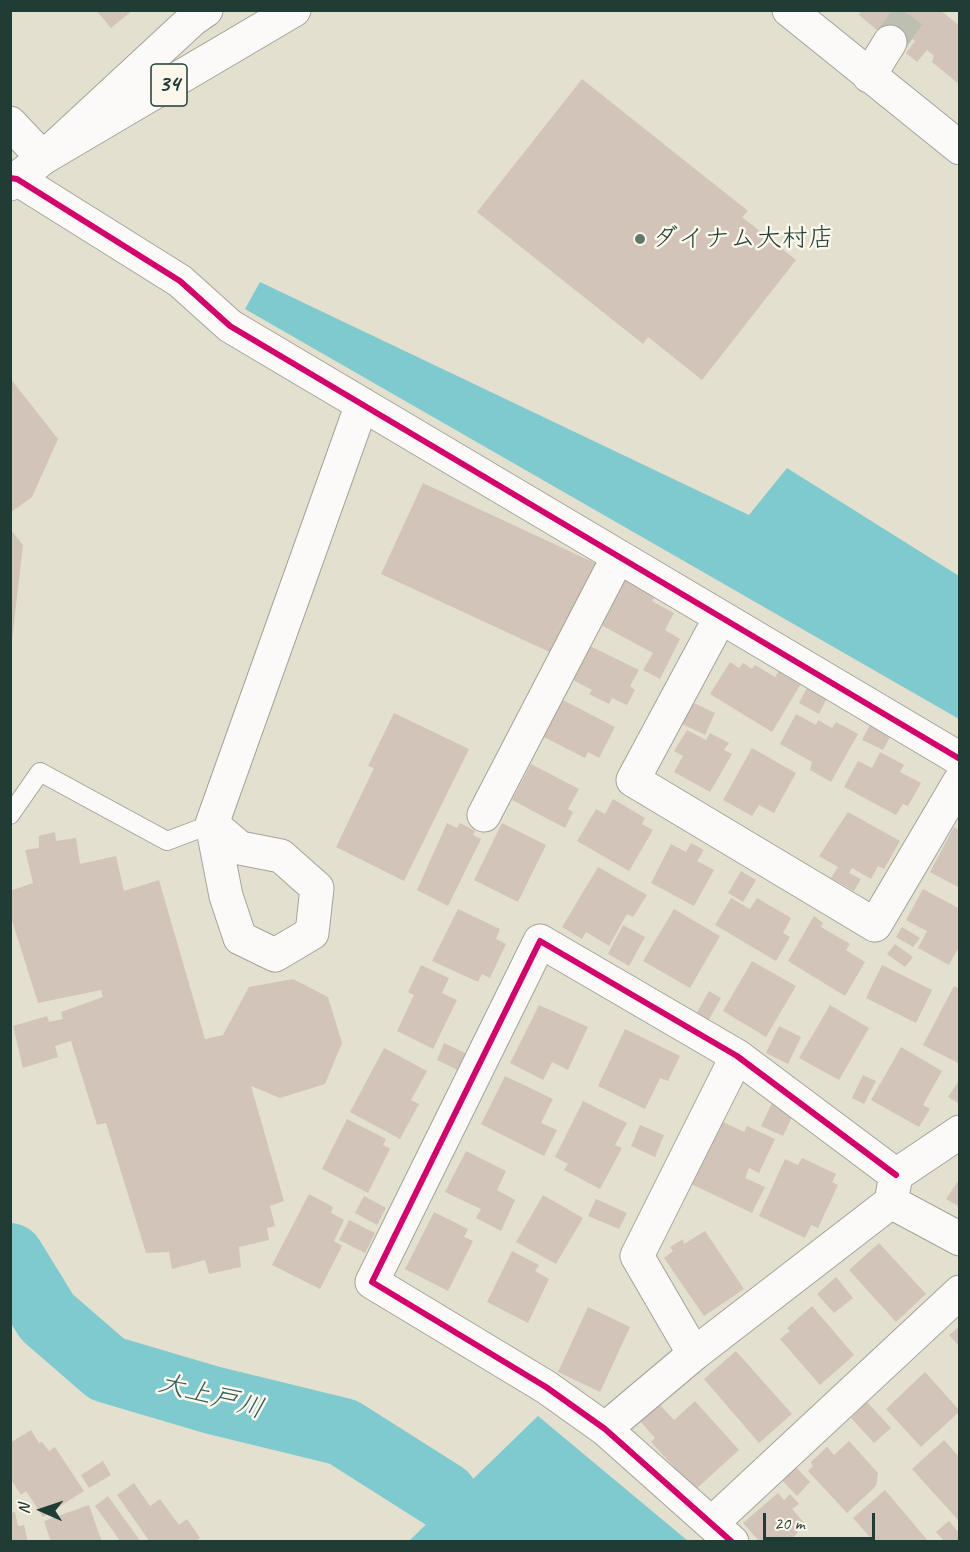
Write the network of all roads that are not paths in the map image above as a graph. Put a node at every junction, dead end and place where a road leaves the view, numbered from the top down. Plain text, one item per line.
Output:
1 (206, 10) edge
2 (294, 10) edge
3 (789, 10) edge
4 (890, 42) tunnel mouth
5 (869, 76) junction
6 (10, 123) edge
7 (960, 148) edge
8 (43, 158) junction
9 (13, 180) edge
10 (362, 404) junction
11 (618, 557) junction
12 (720, 618) junction
13 (960, 759) edge
14 (960, 781) edge
15 (10, 815) edge
16 (484, 815) dead end
17 (212, 824) joint
18 (736, 1056) junction
19 (960, 1132) edge
20 (893, 1189) junction
21 (960, 1239) edge
22 (960, 1292) edge
23 (694, 1354) junction
24 (605, 1429) junction
25 (722, 1532) edge

1 - 8 main road, 34
2 - 8 main road, 34
3 - 5 main road
4 - 5 main road
5 - 7 main road
6 - 8 main road
8 - 9 main road, 34
9 - 10 main road
10 - 11 main road
10 - 17 main road
11 - 12 main road
11 - 16 main road
12 - 13 main road
12 - 14 main road
15 - 17 lane
18 - 20 main road
18 - 23 main road
18 - 24 main road
19 - 20 main road
20 - 21 main road
20 - 23 main road
22 - 25 main road
23 - 24 main road
24 - 25 main road

